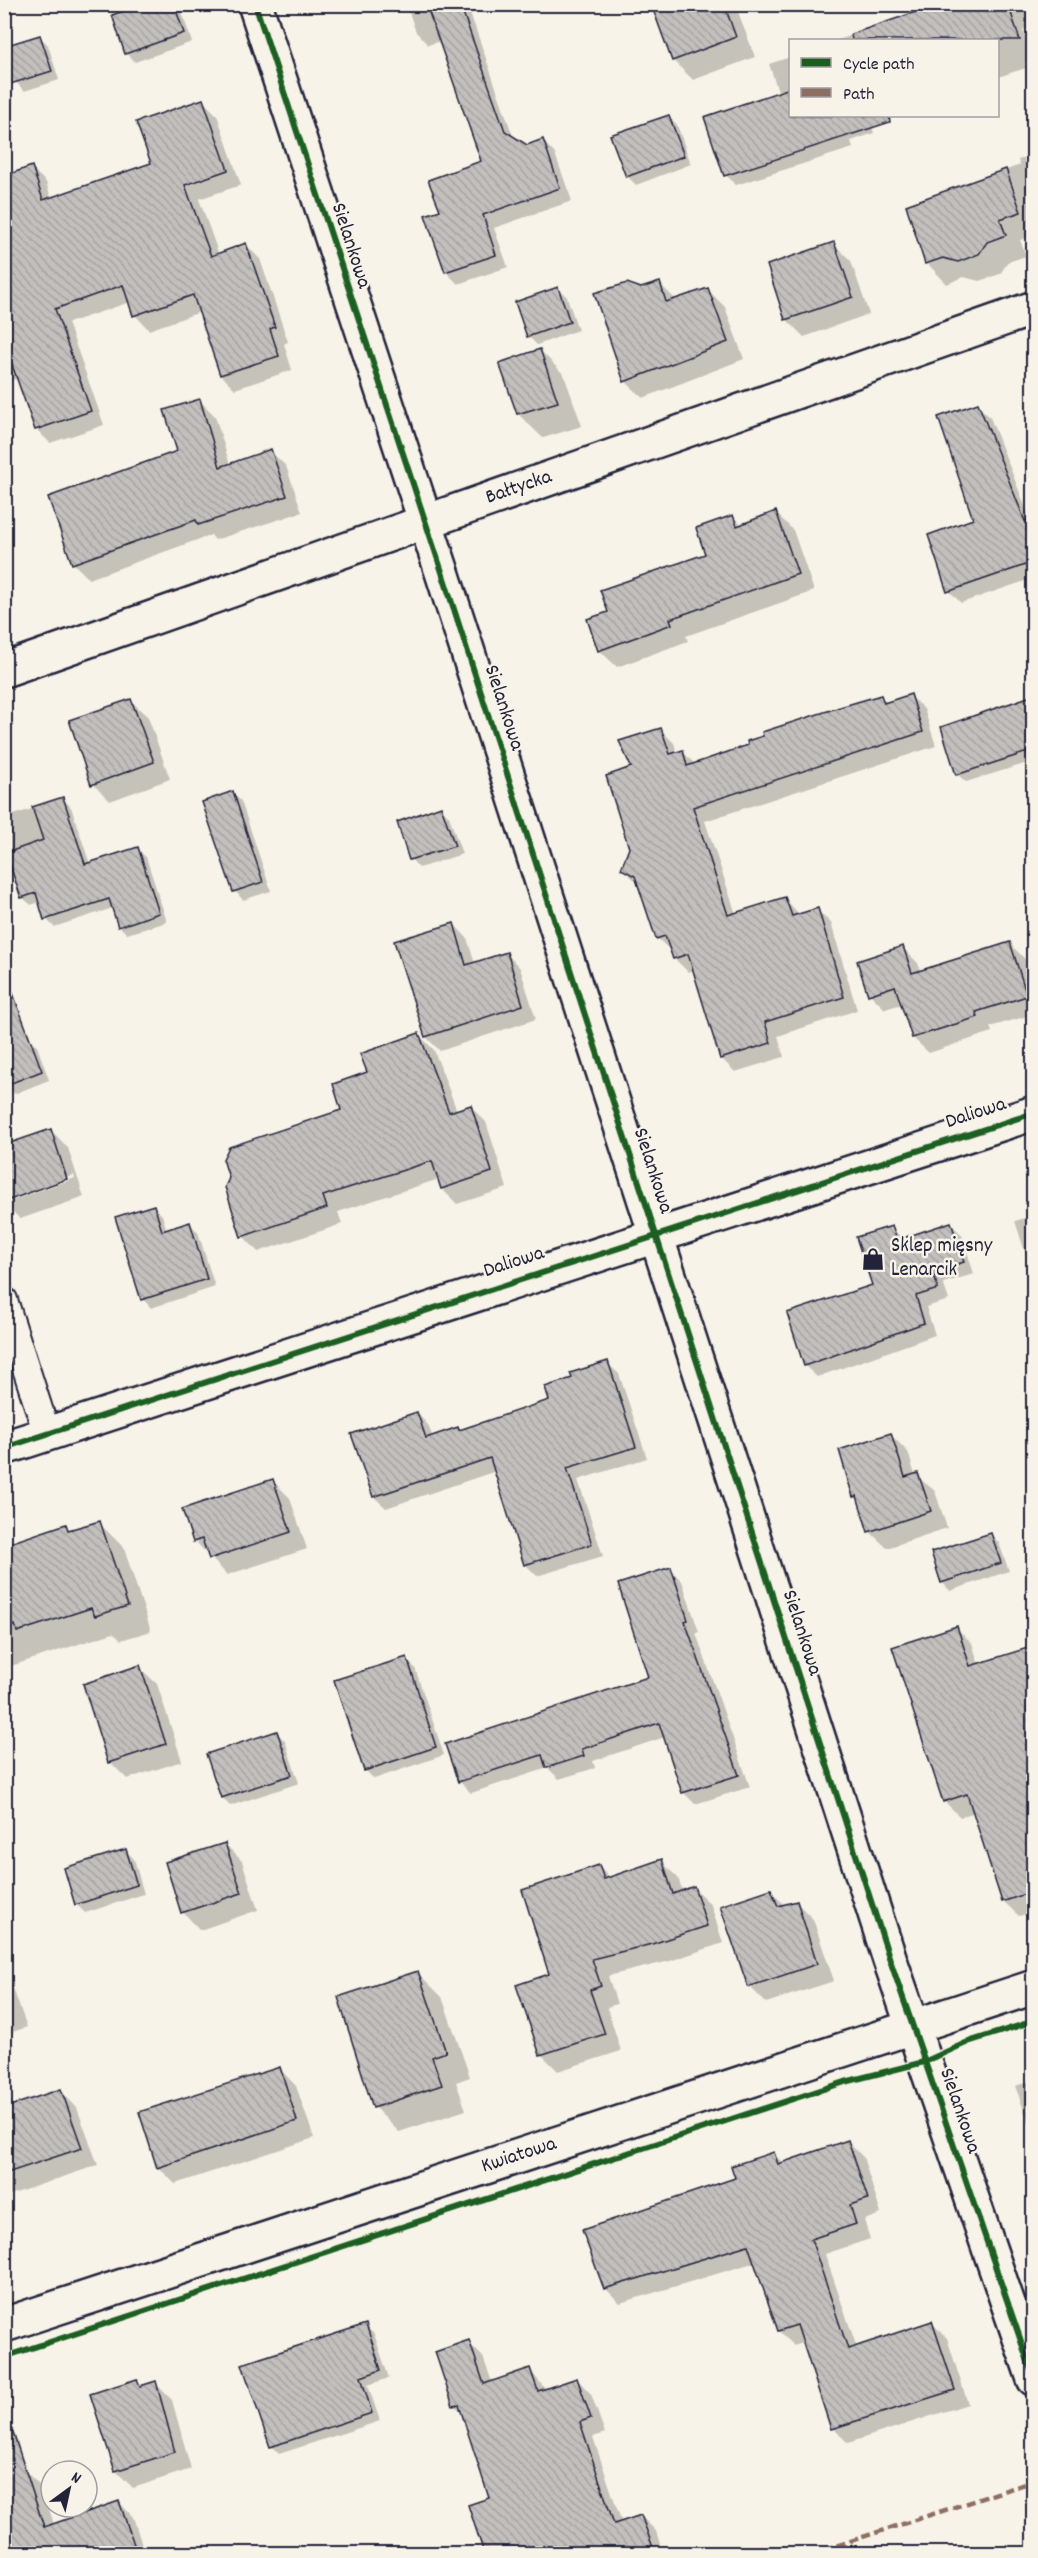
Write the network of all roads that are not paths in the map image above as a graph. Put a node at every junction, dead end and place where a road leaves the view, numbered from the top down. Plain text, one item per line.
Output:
1 (255, 4) edge
2 (1034, 308) edge
3 (423, 522) junction
4 (4, 670) edge
5 (1034, 1113) edge
6 (655, 1235) junction
7 (4, 1300) edge
8 (47, 1434) junction
9 (4, 1448) edge
10 (1034, 1987) edge
11 (912, 2026) junction
12 (4, 2325) edge
13 (1034, 2379) edge

1 - 3 street, Sielankowa
2 - 3 street, Bałtycka
3 - 4 street, Bałtycka
3 - 6 street, Sielankowa
5 - 6 street, Daliowa
6 - 8 street, Daliowa
6 - 11 street, Sielankowa
7 - 8 lane
8 - 9 street, Daliowa
10 - 11 street, Kwiatowa
11 - 12 street, Kwiatowa
11 - 13 street, Sielankowa

